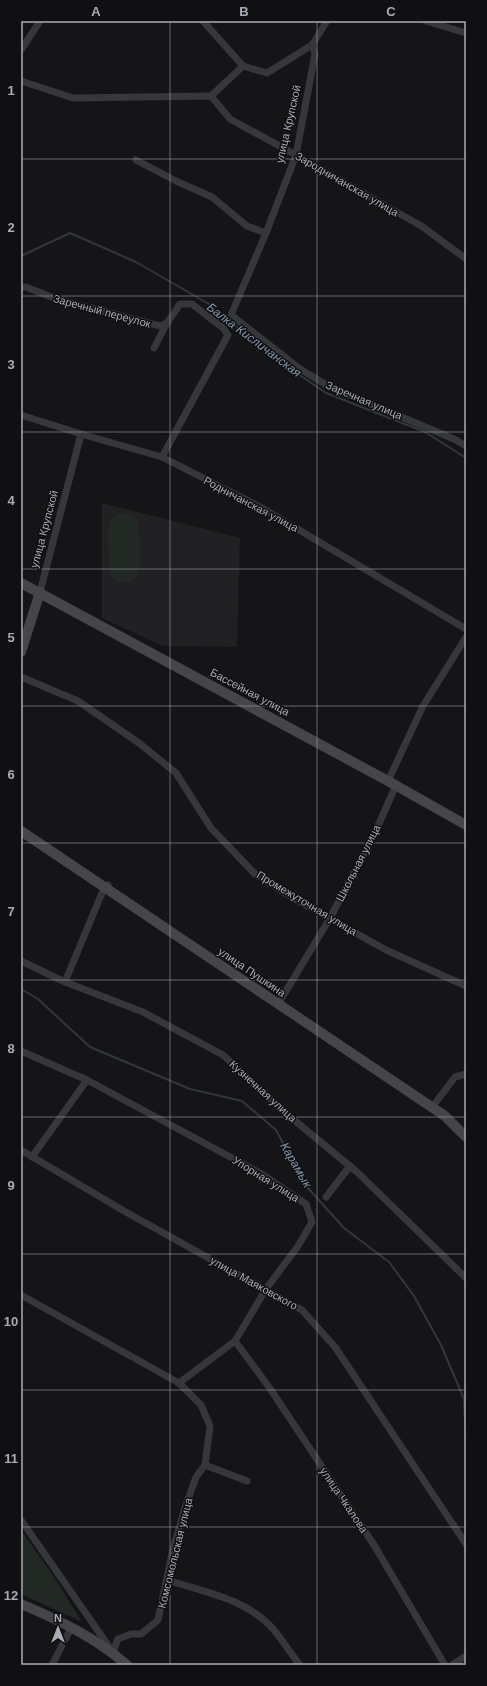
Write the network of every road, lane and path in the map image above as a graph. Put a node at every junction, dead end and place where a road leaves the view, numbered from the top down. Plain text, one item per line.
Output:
1 (40, 21) edge
2 (203, 21) edge
3 (327, 21) edge
4 (426, 21) edge
5 (466, 33) edge
6 (312, 45) junction
7 (21, 50) edge
8 (243, 66) junction
9 (21, 81) edge
10 (211, 96) junction
11 (296, 155) junction
12 (136, 160) dead end
13 (266, 233) junction
14 (466, 259) edge
15 (21, 287) edge
16 (231, 315) joint
17 (168, 323) junction
18 (154, 348) dead end
19 (21, 415) edge
20 (81, 434) junction
21 (466, 446) edge
22 (162, 457) junction
23 (21, 583) edge
24 (40, 592) junction
25 (466, 629) edge
26 (466, 637) edge
27 (21, 652) edge
28 (21, 677) edge
29 (392, 783) junction
30 (21, 825) edge
31 (466, 825) edge
32 (21, 831) edge
33 (106, 886) junction
34 (330, 918) junction
35 (21, 961) edge
36 (65, 982) junction
37 (466, 986) edge
38 (280, 1001) junction
39 (21, 1052) edge
40 (466, 1074) edge
41 (87, 1080) junction
42 (436, 1102) junction
43 (466, 1129) edge
44 (466, 1137) edge
45 (21, 1150) edge
46 (32, 1157) junction
47 (350, 1166) junction
48 (326, 1197) dead end
49 (466, 1278) edge
50 (266, 1289) junction
51 (21, 1294) edge
52 (235, 1341) junction
53 (179, 1382) junction
54 (205, 1465) junction
55 (247, 1481) dead end
56 (21, 1520) edge
57 (466, 1544) edge
58 (167, 1580) junction
59 (21, 1604) edge
60 (21, 1608) edge
61 (70, 1630) junction
62 (111, 1654) junction
63 (466, 1656) edge
64 (52, 1665) edge
65 (122, 1665) edge
66 (127, 1665) edge
67 (300, 1665) edge
68 (445, 1665) edge
69 (452, 1665) edge

1 - 7 street
2 - 8 street
3 - 6 street
4 - 5 street
6 - 8 street
6 - 11 street, улица Крупской
8 - 10 street
9 - 10 street
10 - 11 street, Зародничанская улица
11 - 13 street, улица Крупской
11 - 14 street, Зародничанская улица
12 - 13 street
13 - 16 street, улица Крупской
15 - 17 street, Заречный переулок
16 - 21 street, Заречная улица
17 - 18 street
17 - 22 street, Заречный переулок
19 - 20 street, Родничанская улица
20 - 22 street, Родничанская улица
20 - 24 street, улица Крупской
22 - 25 street, Родничанская улица
23 - 24 street, Бассейная улица
24 - 27 street, улица Крупской
24 - 29 street, Бассейная улица
26 - 29 street, Школьная улица
28 - 34 street, Промежуточная улица
29 - 31 street, Бассейная улица
29 - 34 street, Школьная улица
30 - 33 street, улица Пушкина
32 - 33 street, улица Пушкина
33 - 36 street
33 - 38 street, улица Пушкина
33 - 44 street, улица Пушкина
34 - 37 street, Промежуточная улица
34 - 38 street, Школьная улица
35 - 36 street, Кузнечная улица
36 - 47 street, Кузнечная улица
38 - 42 street, улица Пушкина
39 - 41 street, Упорная улица
40 - 42 street
41 - 46 street
41 - 50 street, Упорная улица
42 - 43 street, улица Пушкина
45 - 46 street, улица Маяковского
46 - 50 street, улица Маяковского
47 - 48 street
47 - 49 street, Кузнечная улица
50 - 52 street, Упорная улица
50 - 57 street, улица Маяковского
51 - 53 street, Комсомольская улица
52 - 53 street, Упорная улица
52 - 68 street, улица Чкалова
53 - 54 street, Комсомольская улица
54 - 55 street
54 - 58 street, Комсомольская улица
56 - 62 street
58 - 62 street, Комсомольская улица
58 - 67 street
59 - 61 street
60 - 61 street
61 - 62 street
61 - 64 street
62 - 65 street
62 - 66 street
63 - 69 street

